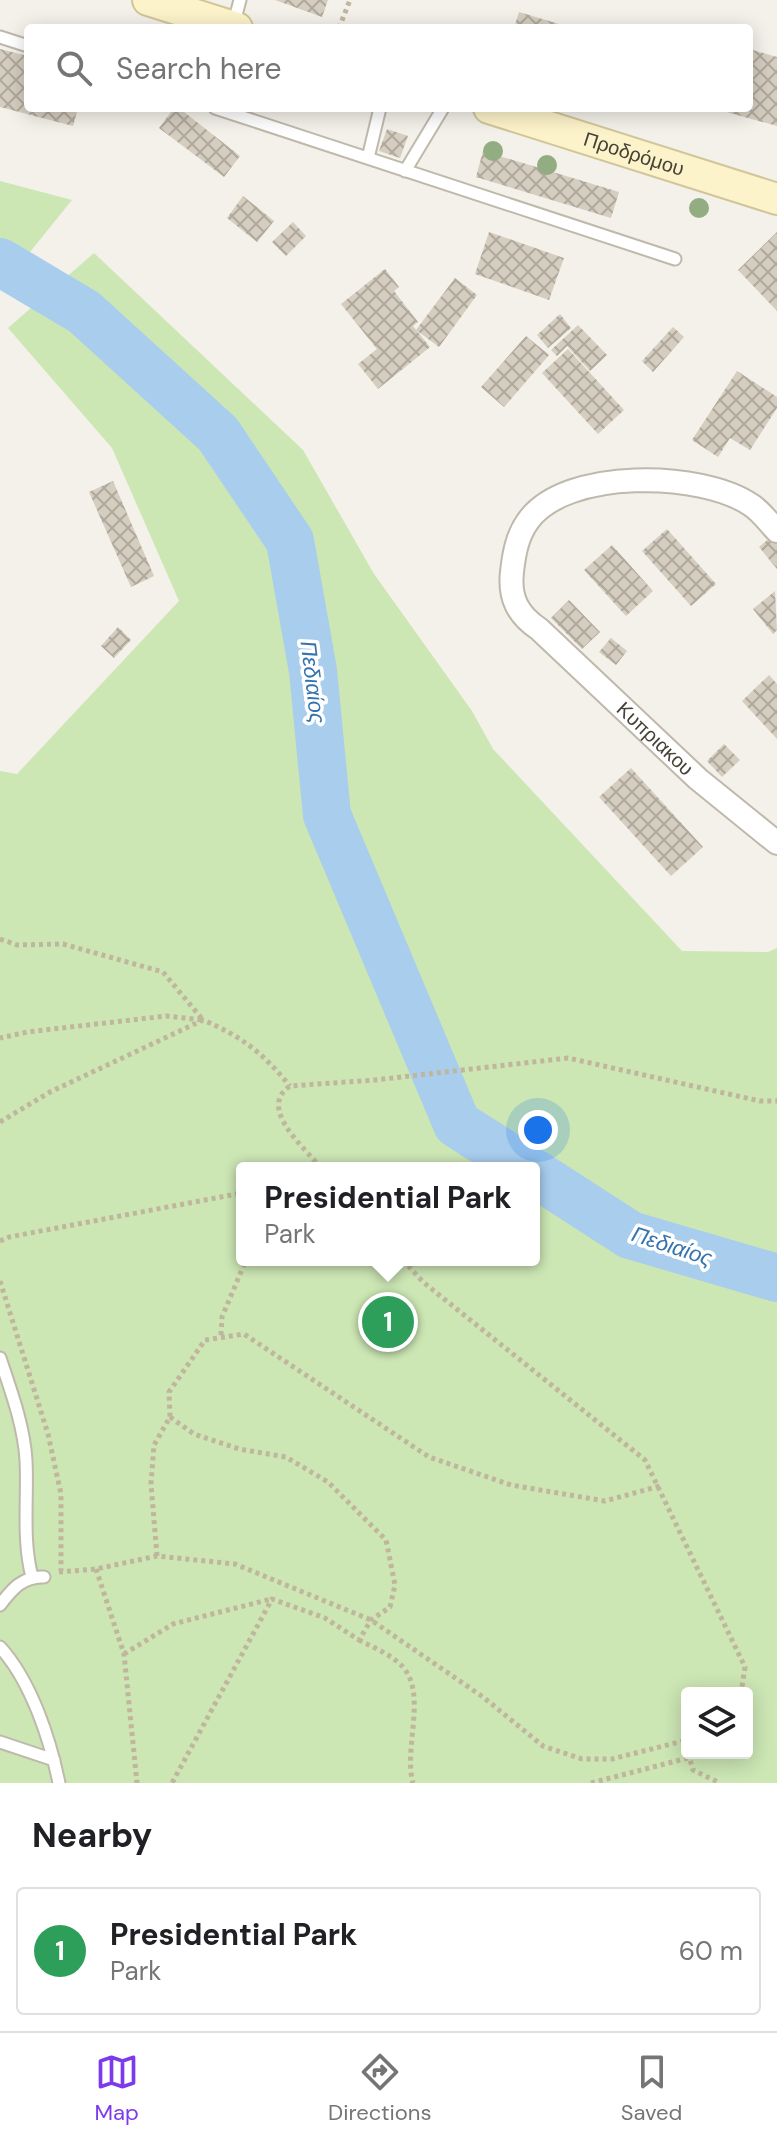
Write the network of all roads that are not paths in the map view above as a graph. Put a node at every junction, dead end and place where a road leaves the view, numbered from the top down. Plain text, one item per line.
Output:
1 (148, 0) edge
2 (236, 18) edge
3 (0, 37) edge
4 (24, 45) edge
5 (227, 112) edge
6 (379, 112) edge
7 (441, 112) edge
8 (502, 112) edge
9 (368, 158) junction
10 (405, 171) junction
11 (777, 199) edge
12 (675, 259) dead end
13 (777, 531) edge
14 (777, 843) edge
15 (0, 1358) edge
16 (0, 1605) edge
17 (0, 1647) edge
18 (0, 1742) edge
19 (54, 1760) junction
20 (59, 1783) edge

1 - 2 main road
3 - 4 lane
5 - 9 lane
6 - 9 lane
7 - 10 lane
8 - 11 main road, Προδρόμου
9 - 10 lane
10 - 12 lane
13 - 14 street, Κυπριακου
15 - 16 lane
17 - 19 lane
18 - 19 lane
19 - 20 lane

